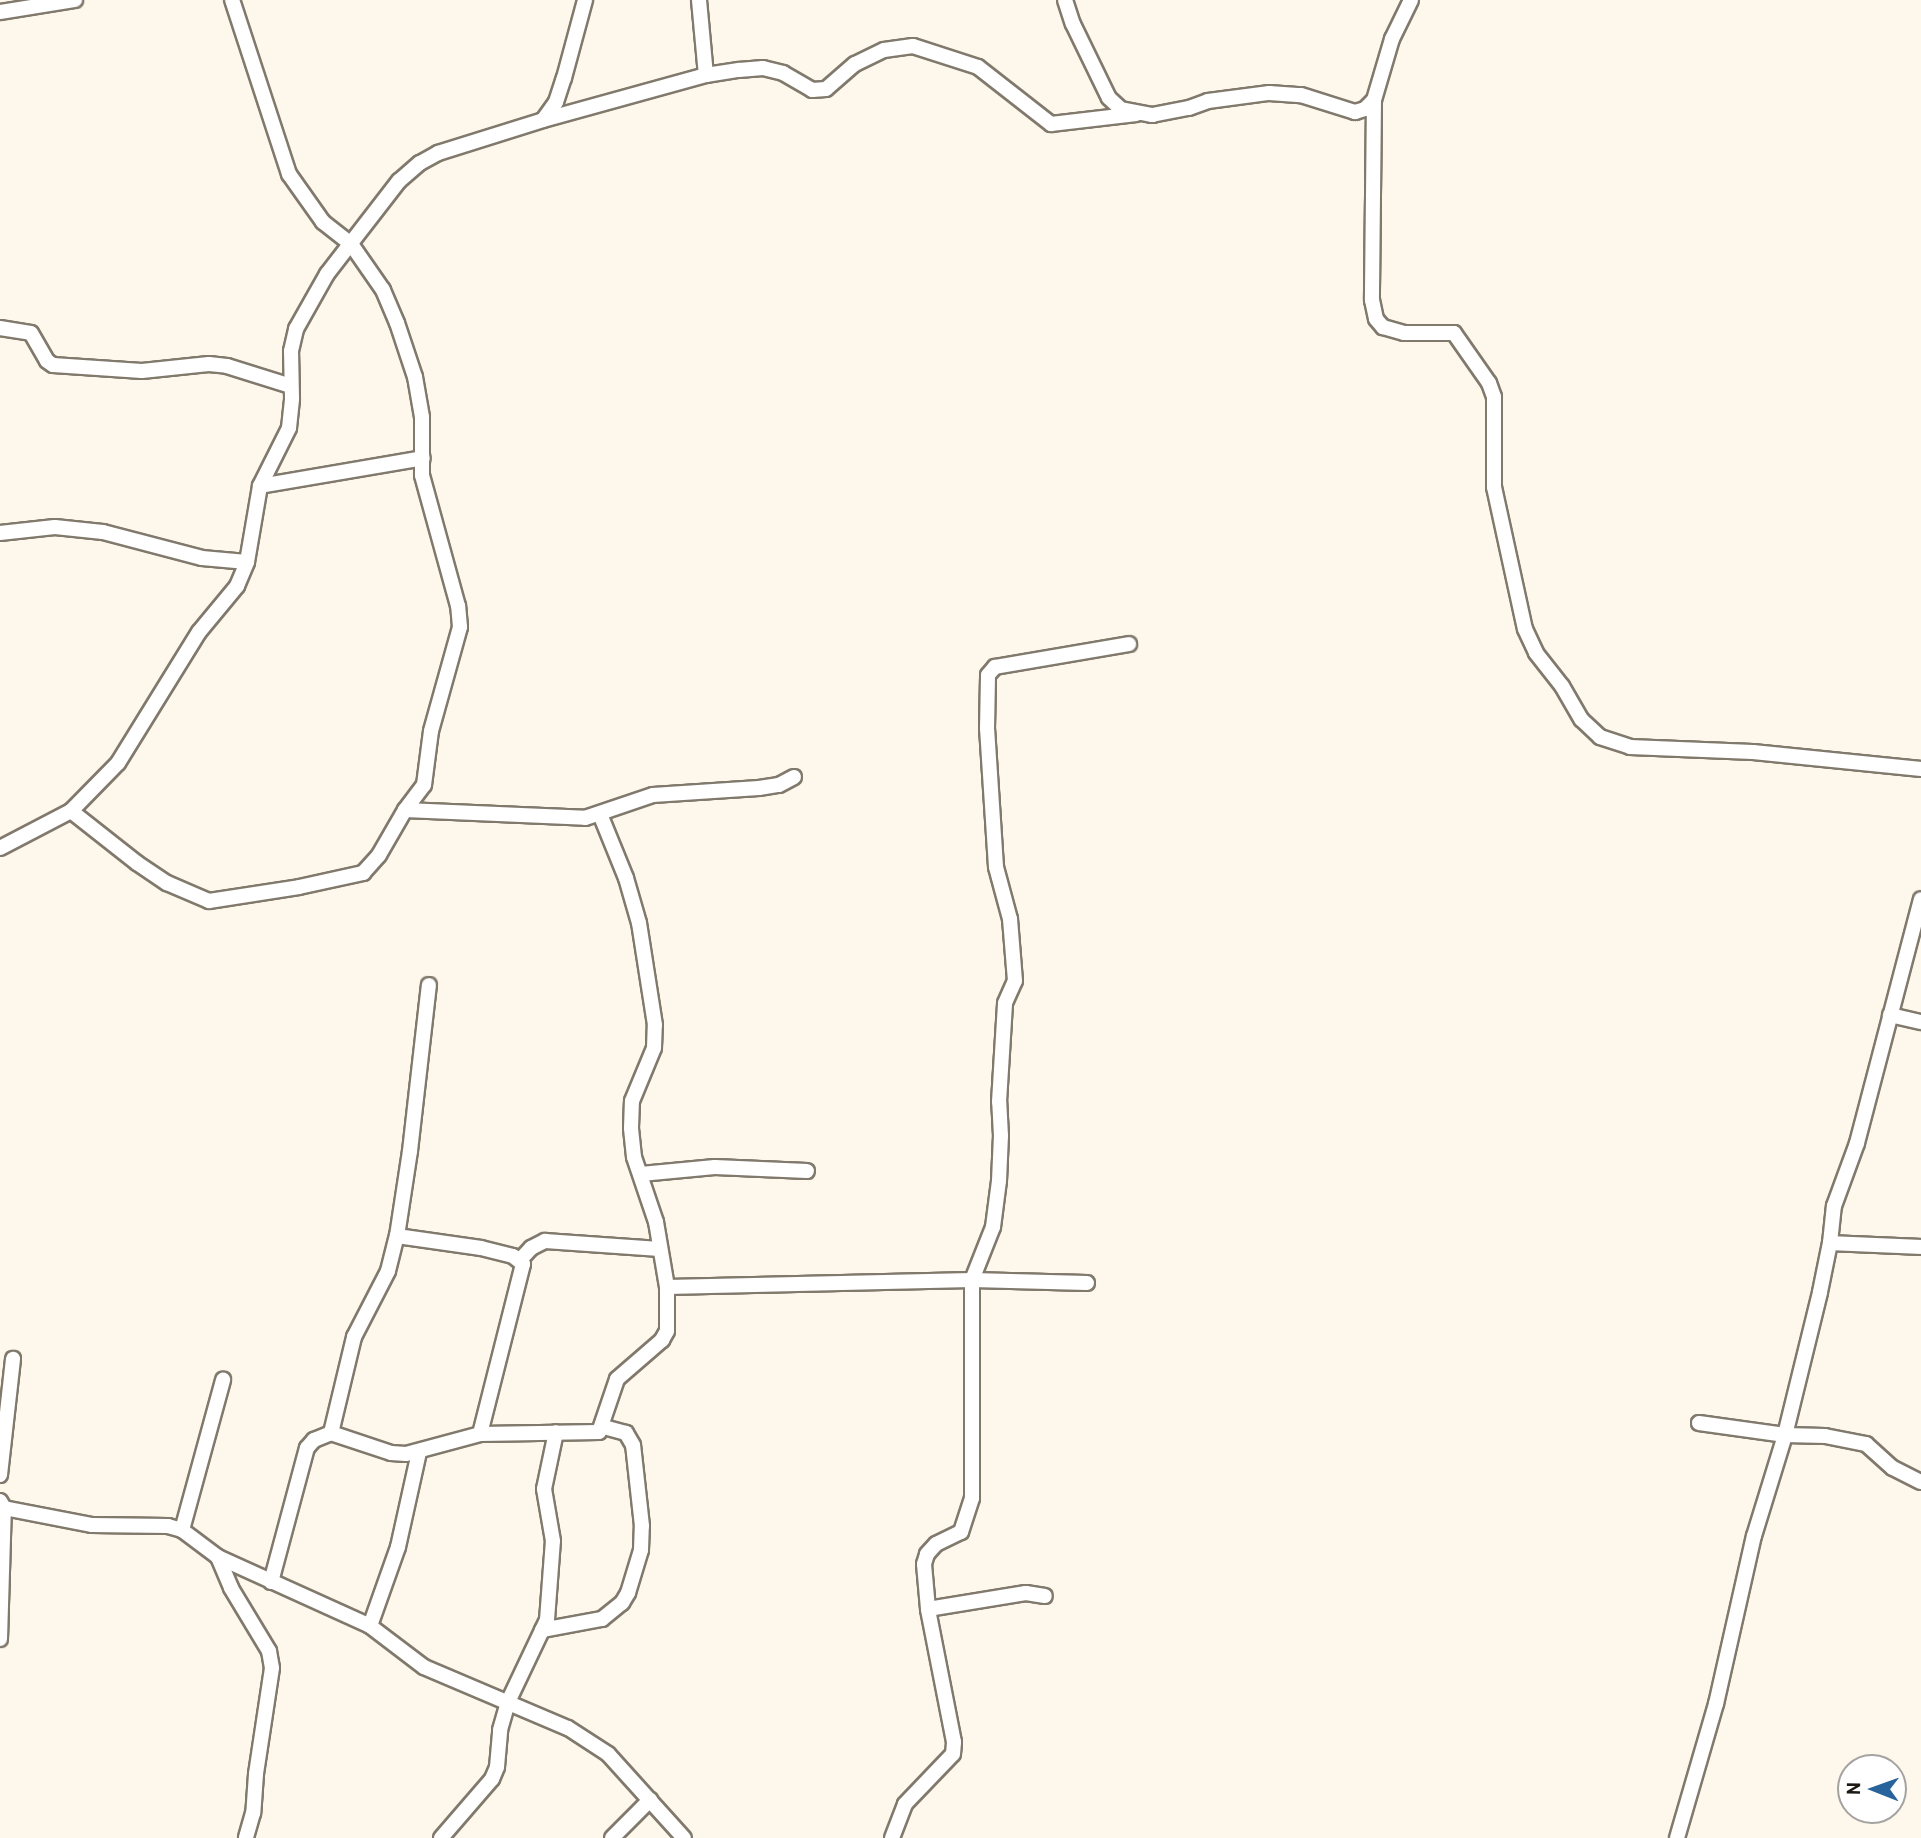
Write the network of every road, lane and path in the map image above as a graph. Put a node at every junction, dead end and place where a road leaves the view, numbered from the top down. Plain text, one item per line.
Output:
1 (75, 0) edge
2 (232, 0) edge
3 (585, 0) edge
4 (699, 0) edge
5 (1065, 0) edge
6 (1411, 0) edge
7 (0, 12) edge
8 (706, 75) junction
9 (1374, 100) junction
10 (1136, 114) junction
11 (543, 120) junction
12 (351, 244) junction
13 (0, 328) edge
14 (291, 386) junction
15 (423, 458) junction
16 (260, 486) junction
17 (0, 533) edge
18 (247, 562) junction
19 (1129, 643) dead end
20 (1921, 769) edge
21 (794, 777) dead end
22 (405, 810) junction
23 (71, 811) junction
24 (600, 814) junction
25 (0, 848) edge
26 (1921, 899) edge
27 (429, 985) dead end
28 (1891, 1015) junction
29 (1921, 1022) edge
30 (807, 1171) dead end
31 (641, 1174) junction
32 (397, 1236) junction
33 (1830, 1243) junction
34 (1921, 1247) edge
35 (660, 1249) junction
36 (520, 1260) junction
37 (972, 1280) junction
38 (1087, 1283) dead end
39 (667, 1287) junction
40 (13, 1359) dead end
41 (223, 1380) dead end
42 (1699, 1423) dead end
43 (603, 1427) junction
44 (556, 1432) junction
45 (331, 1433) junction
46 (481, 1434) junction
47 (1785, 1435) junction
48 (419, 1452) junction
49 (0, 1475) edge
50 (1921, 1482) edge
51 (2, 1504) edge
52 (182, 1530) junction
53 (218, 1557) junction
54 (271, 1582) junction
55 (1045, 1596) dead end
56 (928, 1609) junction
57 (370, 1626) junction
58 (542, 1630) junction
59 (0, 1639) edge
60 (508, 1702) junction
61 (650, 1800) junction
62 (246, 1838) edge
63 (441, 1838) edge
64 (612, 1838) edge
65 (684, 1838) edge
66 (892, 1838) edge
67 (1677, 1838) edge

1 - 7 street
2 - 12 street
3 - 11 street
4 - 8 street
5 - 10 street
6 - 9 street
8 - 10 street
8 - 11 street
9 - 10 street
9 - 20 street
11 - 12 street
12 - 14 street
12 - 15 street
13 - 14 street
14 - 16 street
15 - 16 street
15 - 22 street
16 - 18 street
17 - 18 street
18 - 23 street
19 - 37 street
21 - 24 street
22 - 23 street
22 - 24 street
23 - 25 street
24 - 31 street
26 - 28 street
27 - 32 street
28 - 29 street
28 - 33 street
30 - 31 street
31 - 35 street
32 - 36 street
32 - 45 street
33 - 34 street
33 - 47 street
35 - 36 street
35 - 39 street
36 - 46 street
37 - 38 street
37 - 39 street
37 - 56 street
39 - 43 street
40 - 49 street
41 - 52 street
42 - 47 street
43 - 44 street
43 - 58 street
44 - 46 street
44 - 58 street
45 - 48 street
45 - 54 street
46 - 48 street
47 - 50 street
47 - 67 street
48 - 57 street
51 - 52 street
51 - 59 street
52 - 53 street
53 - 54 street
53 - 62 street
54 - 57 street
55 - 56 street
56 - 66 street
57 - 60 street
58 - 60 street
60 - 61 street
60 - 63 street
61 - 64 street
61 - 65 street

